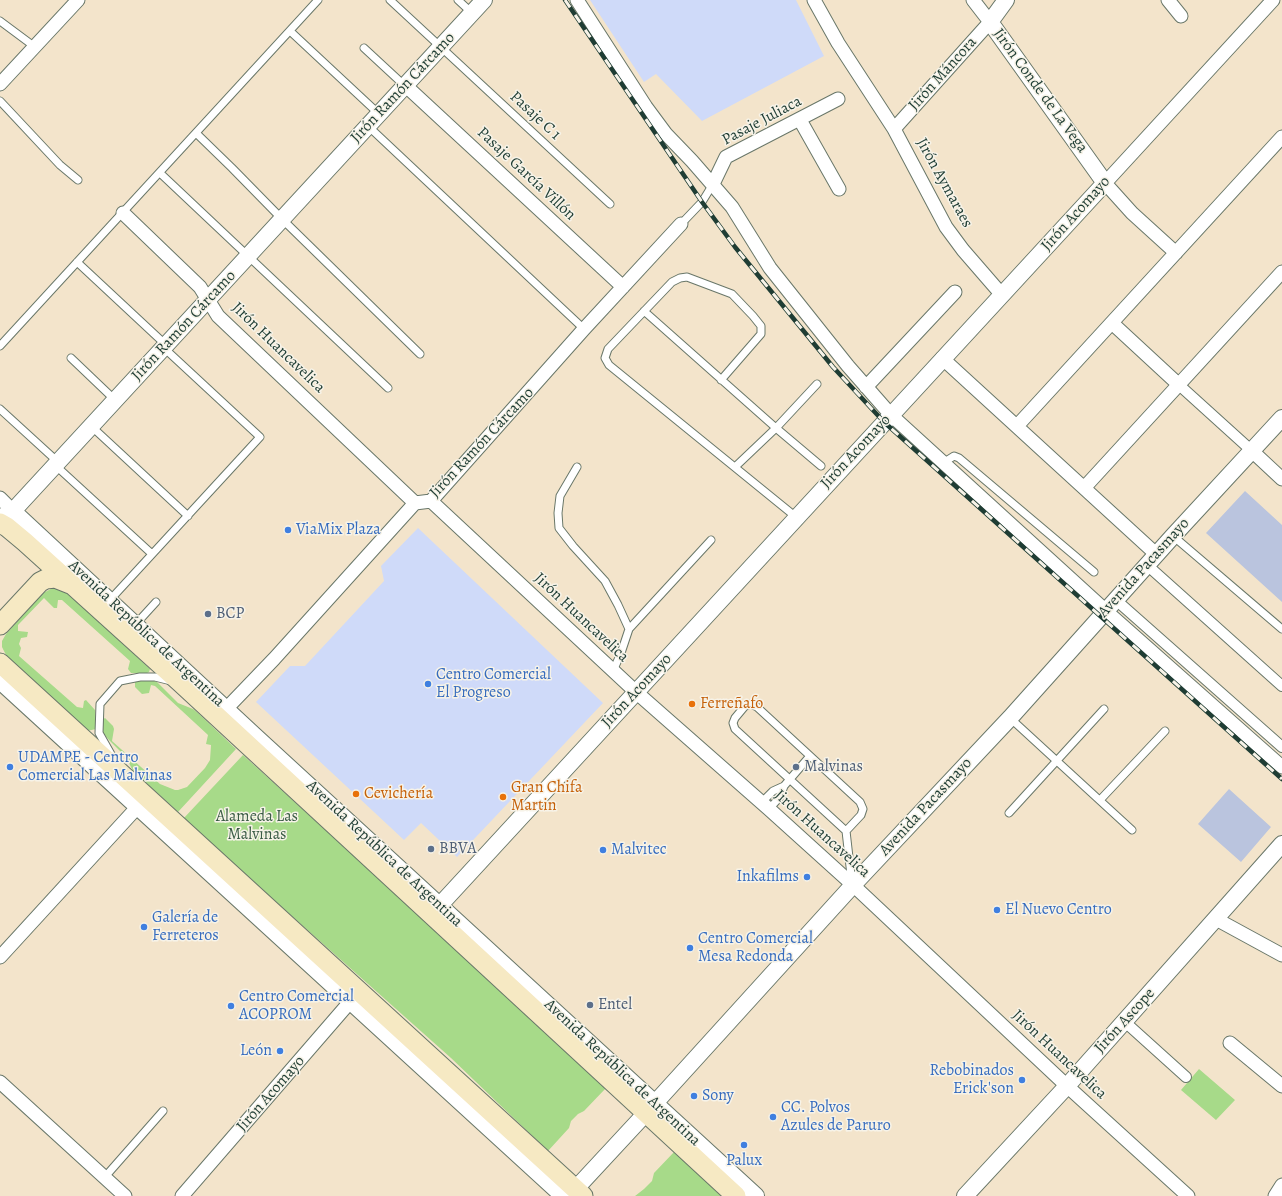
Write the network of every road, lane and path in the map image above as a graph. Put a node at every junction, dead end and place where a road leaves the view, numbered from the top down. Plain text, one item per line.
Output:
1 (78, 0) edge
2 (318, 0) edge
3 (390, 0) edge
4 (458, 0) edge
5 (484, 0) edge
6 (576, 0) edge
7 (814, 0) edge
8 (973, 0) edge
9 (1006, 0) edge
10 (1168, 0) edge
11 (1273, 0) edge
12 (472, 13) junction
13 (1181, 16) dead end
14 (0, 21) edge
15 (990, 22) junction
16 (290, 31) junction
17 (35, 47) junction
18 (441, 47) junction
19 (364, 48) dead end
20 (0, 84) edge
21 (406, 86) junction
22 (838, 99) dead end
23 (0, 101) edge
24 (380, 114) junction
25 (800, 120) junction
26 (368, 126) junction
27 (894, 129) junction
28 (196, 133) junction
29 (1282, 137) edge
30 (160, 173) junction
31 (78, 180) dead end
32 (1105, 183) junction
33 (713, 184) junction
34 (839, 189) dead end
35 (610, 204) dead end
36 (122, 213) junction
37 (282, 219) junction
38 (681, 224) joint
39 (1176, 253) junction
40 (248, 257) junction
41 (77, 262) junction
42 (1282, 272) edge
43 (623, 287) junction
44 (954, 292) dead end
45 (1002, 295) junction
46 (208, 300) junction
47 (644, 311) junction
48 (1112, 323) junction
49 (584, 329) junction
50 (0, 346) edge
51 (165, 346) junction
52 (420, 354) dead end
53 (71, 358) dead end
54 (942, 358) junction
55 (721, 380) junction
56 (817, 384) dead end
57 (1178, 384) junction
58 (866, 387) junction
59 (388, 388) dead end
60 (115, 400) junction
61 (0, 408) edge
62 (891, 415) junction
63 (1282, 418) edge
64 (91, 426) junction
65 (1017, 426) junction
66 (776, 428) junction
67 (1252, 451) junction
68 (943, 463) junction
69 (56, 464) junction
70 (821, 466) dead end
71 (578, 467) dead end
72 (736, 467) junction
73 (1282, 479) edge
74 (1084, 488) junction
75 (0, 498) edge
76 (431, 501) junction
77 (415, 503) junction
78 (188, 516) junction
79 (796, 517) junction
80 (4, 522) edge
81 (1173, 536) junction
82 (711, 540) dead end
83 (152, 554) junction
84 (1152, 560) junction
85 (1094, 572) dead end
86 (72, 585) junction
87 (109, 601) junction
88 (156, 602) dead end
89 (1111, 605) junction
90 (0, 625) edge
91 (135, 625) junction
92 (628, 629) junction
93 (1282, 629) edge
94 (0, 663) edge
95 (613, 671) junction
96 (0, 681) edge
97 (181, 683) junction
98 (1282, 686) edge
99 (636, 692) junction
100 (226, 709) junction
101 (1104, 709) dead end
102 (1010, 718) junction
103 (1165, 731) dead end
104 (1282, 747) edge
105 (810, 756) junction
106 (1057, 761) junction
107 (1282, 767) edge
108 (790, 779) junction
109 (131, 782) junction
110 (1100, 800) junction
111 (142, 802) junction
112 (766, 806) junction
113 (1009, 813) dead end
114 (1132, 830) dead end
115 (846, 831) junction
116 (1282, 844) edge
117 (853, 885) junction
118 (440, 905) junction
119 (1216, 918) junction
120 (1282, 955) edge
121 (0, 957) edge
122 (355, 996) junction
123 (1125, 1022) junction
124 (1230, 1043) dead end
125 (1186, 1077) dead end
126 (0, 1082) edge
127 (1067, 1086) junction
128 (1282, 1086) edge
129 (650, 1108) junction
130 (163, 1111) dead end
131 (104, 1178) junction
132 (1282, 1185) edge
133 (573, 1194) edge
134 (125, 1196) edge
135 (182, 1196) edge
136 (736, 1196) edge
137 (756, 1196) edge
138 (965, 1196) edge
139 (1188, 1196) edge
140 (1275, 1196) edge

1 - 17 street
2 - 16 lane
3 - 18 lane, Pasaje C 1
4 - 12 lane
5 - 12 street, Jirón Ramón Cárcamo
6 - 33 street
7 - 27 street, Jirón Aymaraes
8 - 15 street, Jirón Conde de La Vega
9 - 15 street, Jirón Máncora
10 - 13 street
11 - 32 street, Jirón Acomayo
12 - 18 street, Jirón Ramón Cárcamo
14 - 17 lane
15 - 27 street, Jirón Máncora
15 - 32 street, Jirón Conde de La Vega
16 - 24 lane
16 - 28 lane
17 - 20 street
18 - 21 street, Jirón Ramón Cárcamo
18 - 35 lane, Pasaje C 1
19 - 21 lane
21 - 24 street, Jirón Ramón Cárcamo
21 - 43 street, Pasaje García Villón
22 - 25 street, Pasaje Juliaca
23 - 31 lane
24 - 26 street, Jirón Ramón Cárcamo
25 - 33 street, Pasaje Juliaca
25 - 34 street
26 - 37 street, Jirón Ramón Cárcamo
26 - 49 lane
27 - 45 street, Jirón Aymaraes
28 - 30 lane
28 - 37 lane
29 - 39 street
30 - 36 lane
30 - 40 lane
32 - 39 street
32 - 45 street, Jirón Acomayo
33 - 38 lane, Jirón Ramón Cárcamo
33 - 58 street
36 - 41 lane
36 - 46 street, Jirón Huancavelica
37 - 40 street, Jirón Ramón Cárcamo
37 - 52 lane
38 - 43 street, Jirón Ramón Cárcamo
39 - 48 street
40 - 46 street, Jirón Ramón Cárcamo
40 - 59 lane
41 - 50 lane
41 - 51 lane
42 - 57 street
43 - 49 street, Jirón Ramón Cárcamo
44 - 58 street
45 - 54 street, Jirón Acomayo
46 - 51 street, Jirón Ramón Cárcamo
46 - 77 street, Jirón Huancavelica
47 - 55 lane
47 - 55 lane
47 - 72 lane
48 - 57 street
48 - 65 street
49 - 76 street, Jirón Ramón Cárcamo
51 - 60 street, Jirón Ramón Cárcamo
51 - 78 lane
53 - 60 lane
54 - 62 street, Jirón Acomayo
54 - 65 street
55 - 66 lane
56 - 66 lane
57 - 67 street
57 - 74 street
58 - 62 street
60 - 64 street, Jirón Ramón Cárcamo
61 - 69 lane
62 - 68 street
62 - 79 street, Jirón Acomayo
63 - 67 street, Avenida Pacasmayo
64 - 69 street, Jirón Ramón Cárcamo
64 - 78 lane
65 - 74 street
66 - 70 lane
66 - 72 lane
67 - 73 street
67 - 81 street, Avenida Pacasmayo
68 - 85 lane
68 - 89 street
69 - 80 street, Jirón Ramón Cárcamo
69 - 83 lane
71 - 92 lane
72 - 79 lane
74 - 84 street
75 - 80 street
76 - 77 street, Jirón Ramón Cárcamo
76 - 95 street, Jirón Huancavelica
77 - 100 street, Jirón Ramón Cárcamo
78 - 83 lane
79 - 99 street, Jirón Acomayo
80 - 86 main road, Avenida República de Argentina
80 - 87 street, Avenida República de Argentina
81 - 84 street, Avenida Pacasmayo
81 - 93 lane
82 - 92 lane
83 - 87 lane
84 - 89 street, Avenida Pacasmayo
84 - 98 street
86 - 90 main road
86 - 97 main road, Avenida República de Argentina
87 - 91 street, Avenida República de Argentina
88 - 91 lane
89 - 102 street, Avenida Pacasmayo
89 - 104 street
89 - 107 street
91 - 100 street, Avenida República de Argentina
92 - 95 lane
94 - 109 main road
95 - 99 street, Jirón Huancavelica
96 - 111 street
97 - 109 lane
97 - 129 main road, Avenida República de Argentina
99 - 112 street, Jirón Huancavelica
99 - 118 street, Jirón Acomayo
100 - 118 street, Avenida República de Argentina
101 - 106 lane
102 - 106 lane
102 - 117 street, Avenida Pacasmayo
103 - 110 lane
105 - 108 lane
105 - 108 lane
105 - 115 lane
106 - 110 lane
106 - 113 lane
108 - 112 lane
108 - 115 lane
109 - 111 main road
110 - 114 lane
111 - 121 street
111 - 122 main road
112 - 117 street, Jirón Huancavelica
115 - 117 lane
116 - 119 street, Jirón Ascope
117 - 127 street, Jirón Huancavelica
117 - 129 street, Avenida Pacasmayo
118 - 129 street, Avenida República de Argentina
119 - 120 street
119 - 123 street, Jirón Ascope
122 - 133 main road
122 - 135 street, Jirón Acomayo
123 - 125 street
123 - 127 street, Jirón Ascope
124 - 128 street
126 - 131 street
127 - 138 street, Jirón Ascope
127 - 139 street, Jirón Huancavelica
129 - 133 street, Avenida Pacasmayo
129 - 136 main road, Avenida República de Argentina
129 - 137 street, Avenida República de Argentina
130 - 131 lane
131 - 134 street
132 - 140 street

